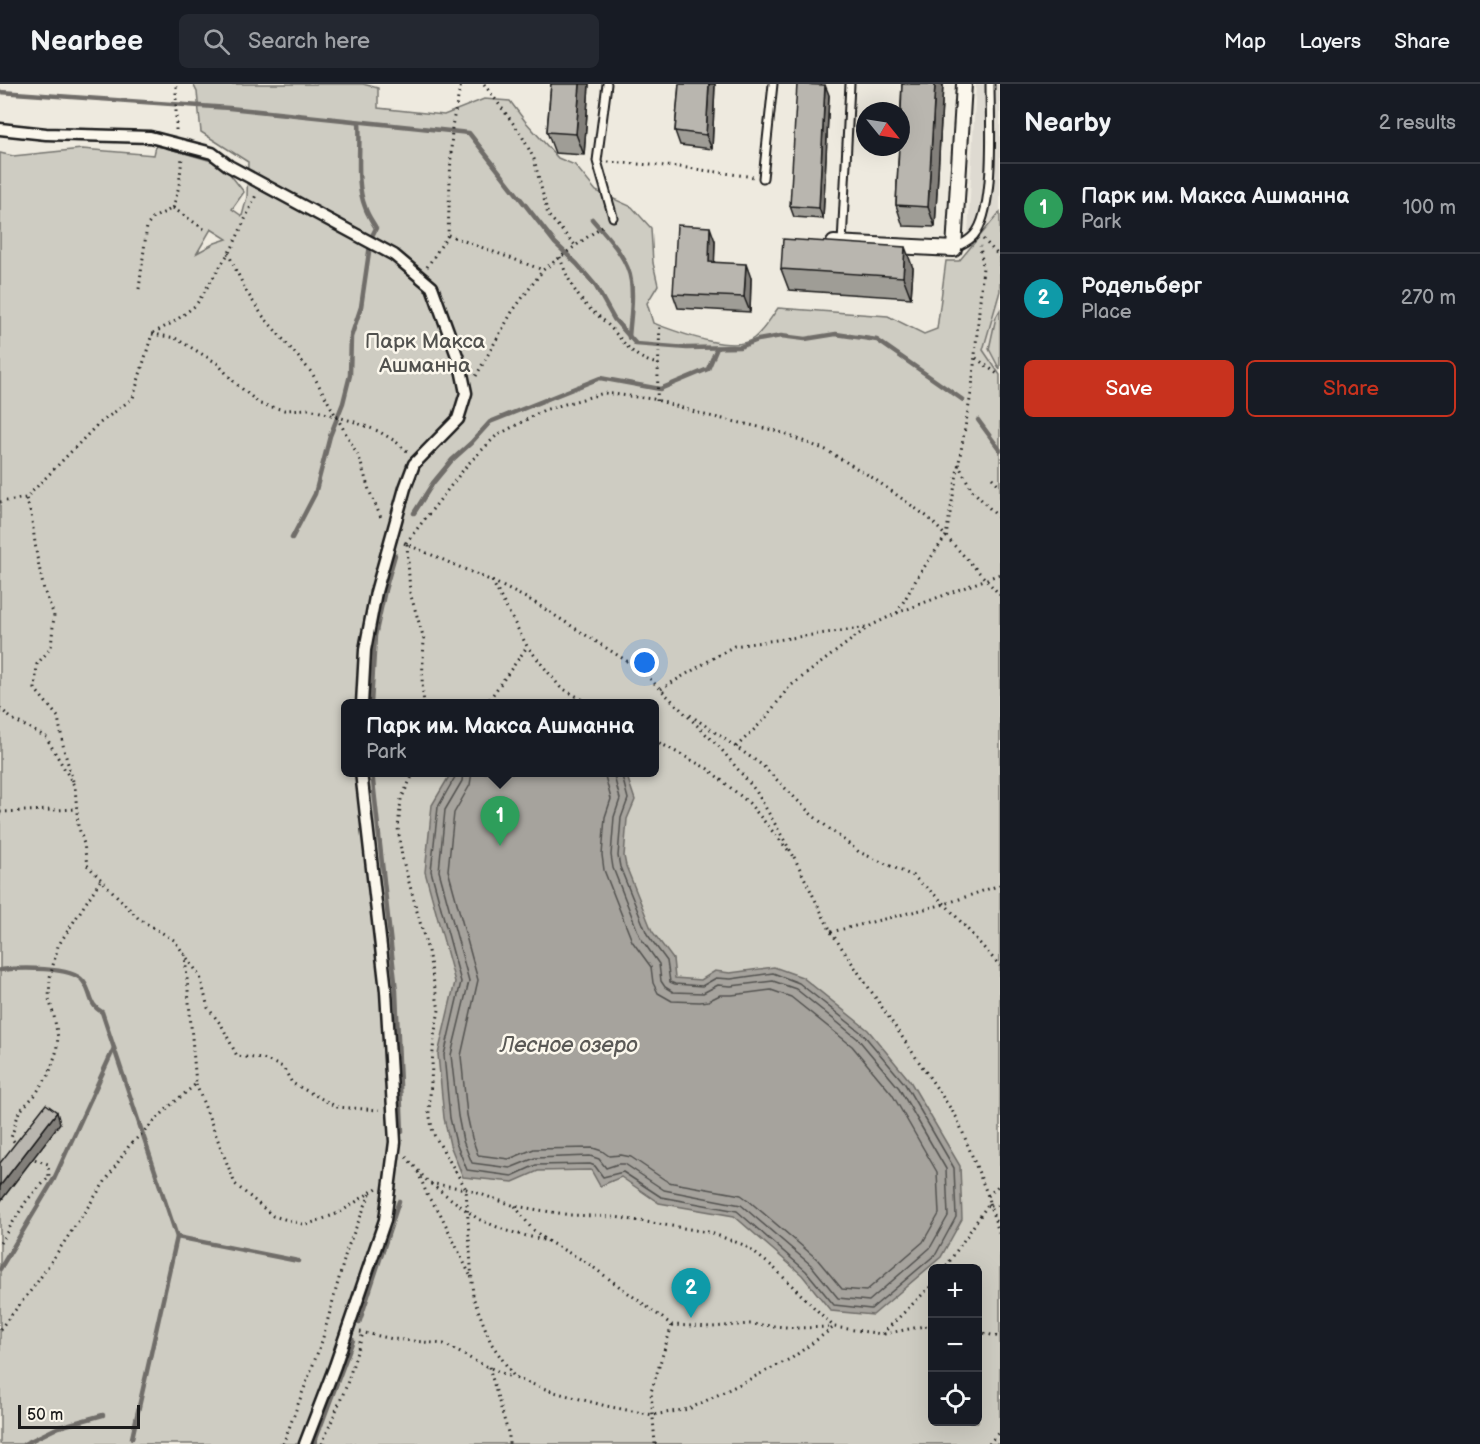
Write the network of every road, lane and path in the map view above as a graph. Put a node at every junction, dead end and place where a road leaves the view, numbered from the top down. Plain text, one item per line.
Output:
1 (176, 84) edge
2 (460, 84) edge
3 (484, 84) edge
4 (607, 84) edge
5 (773, 84) edge
6 (850, 84) edge
7 (964, 84) edge
8 (990, 84) edge
9 (175, 113) dead end
10 (0, 129) edge
11 (182, 152) dead end
12 (597, 161) junction
13 (763, 178) joint
14 (261, 182) junction
15 (173, 208) junction
16 (613, 217) dead end
17 (602, 226) dead end
18 (207, 231) dead end
19 (977, 232) junction
20 (448, 235) junction
21 (819, 242) edge
22 (842, 243) junction
23 (574, 246) junction
24 (954, 249) junction
25 (228, 253) junction
26 (560, 257) junction
27 (1000, 257) edge
28 (543, 270) junction
29 (420, 277) junction
30 (139, 289) dead end
31 (660, 323) dead end
32 (152, 334) junction
33 (976, 358) junction
34 (659, 364) junction
35 (1000, 376) edge
36 (466, 393) junction
37 (657, 400) junction
38 (336, 416) junction
39 (414, 464) junction
40 (958, 464) junction
41 (992, 478) dead end
42 (1000, 486) edge
43 (26, 498) junction
44 (0, 502) edge
45 (1000, 519) edge
46 (946, 536) junction
47 (391, 537) junction
48 (406, 544) junction
49 (1000, 573) edge
50 (987, 580) junction
51 (492, 581) junction
52 (1000, 594) edge
53 (897, 613) junction
54 (868, 627) junction
55 (528, 646) junction
56 (661, 689) junction
57 (362, 699) edge
58 (424, 699) edge
59 (490, 699) edge
60 (581, 699) edge
61 (0, 708) edge
62 (681, 709) junction
63 (659, 743) edge
64 (736, 747) junction
65 (362, 777) edge
66 (412, 777) edge
67 (75, 786) junction
68 (78, 809) junction
69 (0, 812) edge
70 (794, 857) junction
71 (100, 881) junction
72 (1000, 885) edge
73 (945, 904) junction
74 (831, 932) junction
75 (184, 954) junction
76 (1000, 966) edge
77 (196, 1084) junction
78 (380, 1110) dead end
79 (395, 1142) junction
80 (18, 1146) edge
81 (26, 1155) edge
82 (417, 1170) junction
83 (390, 1180) junction
84 (429, 1183) junction
85 (1000, 1184) edge
86 (466, 1189) junction
87 (371, 1192) junction
88 (988, 1196) junction
89 (989, 1205) junction
90 (1000, 1205) edge
91 (514, 1206) junction
92 (468, 1211) junction
93 (1000, 1235) edge
94 (549, 1242) junction
95 (0, 1243) edge
96 (948, 1264) edge
97 (472, 1278) junction
98 (928, 1290) edge
99 (672, 1325) junction
100 (928, 1326) edge
101 (834, 1327) junction
102 (0, 1329) edge
103 (347, 1329) junction
104 (363, 1333) junction
105 (982, 1333) edge
106 (883, 1334) junction
107 (1000, 1337) edge
108 (489, 1367) junction
109 (514, 1378) junction
110 (653, 1415) junction
111 (1000, 1431) edge
112 (283, 1444) edge
113 (305, 1444) edge
114 (322, 1444) edge
115 (509, 1444) edge
116 (655, 1444) edge
117 (989, 1444) edge

1 - 9 path
2 - 20 path
3 - 23 path
4 - 12 lane
5 - 13 lane
6 - 22 lane
7 - 24 street
8 - 19 lane
10 - 14 street
11 - 15 path
12 - 13 path
12 - 16 lane
14 - 25 path
14 - 29 street
15 - 18 path
15 - 30 path
17 - 23 path
19 - 24 lane
19 - 27 path
19 - 33 path
20 - 28 path
20 - 29 path
21 - 22 street
22 - 24 street
23 - 26 path
25 - 32 path
25 - 38 path
26 - 28 path
26 - 34 path
28 - 36 path
29 - 36 street
31 - 34 path
32 - 38 path
32 - 43 path
33 - 35 path
33 - 40 path
34 - 37 path
36 - 39 street
37 - 46 path
37 - 48 path
38 - 39 path
38 - 47 path
39 - 47 street
40 - 45 path
40 - 46 path
41 - 42 path
43 - 44 path
43 - 67 path
46 - 50 path
46 - 53 path
47 - 48 path
47 - 57 street
48 - 51 path
48 - 58 path
49 - 50 path
50 - 52 path
50 - 53 path
51 - 55 path
51 - 56 path
53 - 54 path
54 - 56 path
54 - 64 path
55 - 59 path
55 - 60 path
56 - 62 path
61 - 67 path
62 - 64 path
62 - 70 path
63 - 70 path
64 - 73 path
65 - 79 street
66 - 86 path
67 - 68 path
68 - 69 path
68 - 71 path
70 - 74 path
71 - 75 path
71 - 80 path
72 - 73 path
73 - 74 path
73 - 76 path
74 - 88 path
75 - 77 path
75 - 78 path
77 - 87 path
77 - 102 path
79 - 82 path
79 - 83 street
81 - 95 path
82 - 84 path
82 - 97 path
83 - 87 path
83 - 103 street
84 - 86 path
84 - 92 path
85 - 88 path
86 - 91 path
86 - 92 path
87 - 112 path
88 - 89 path
89 - 90 path
89 - 93 path
89 - 96 path
91 - 94 path
91 - 101 path
92 - 94 path
92 - 97 path
94 - 99 path
97 - 109 path
98 - 106 path
99 - 101 path
99 - 110 path
100 - 106 path
101 - 106 path
101 - 110 path
103 - 104 path
103 - 113 street
104 - 108 path
104 - 114 path
105 - 107 path
108 - 109 path
108 - 115 path
109 - 110 path
110 - 116 path
111 - 117 path

